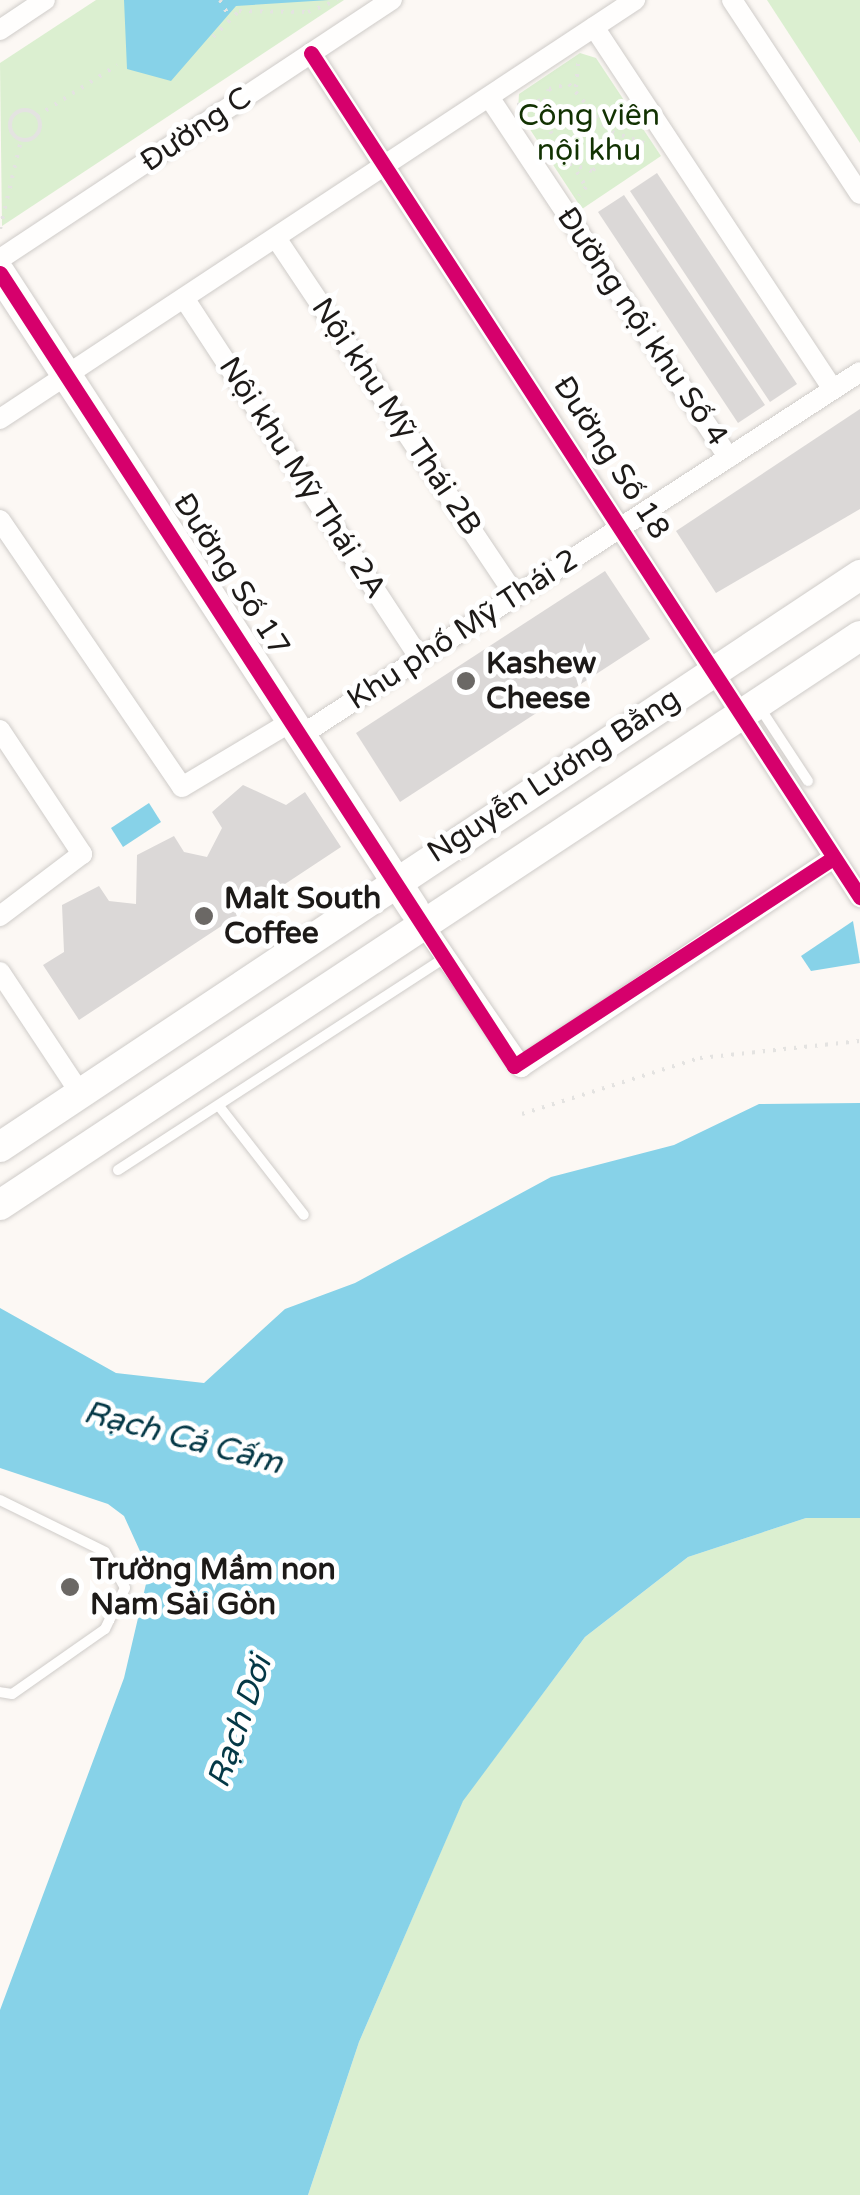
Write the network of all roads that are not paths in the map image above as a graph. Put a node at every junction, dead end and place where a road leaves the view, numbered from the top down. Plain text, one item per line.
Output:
1 (46, 0) edge
2 (392, 0) edge
3 (634, 0) edge
4 (732, 0) edge
5 (594, 27) junction
6 (0, 30) edge
7 (311, 53) junction
8 (489, 97) junction
9 (386, 166) junction
10 (860, 194) edge
11 (276, 238) junction
12 (0, 259) edge
13 (0, 274) edge
14 (184, 298) junction
15 (860, 372) edge
16 (67, 375) junction
17 (833, 389) junction
18 (0, 419) edge
19 (729, 458) junction
20 (0, 520) edge
21 (624, 527) junction
22 (860, 552) edge
23 (860, 575) edge
24 (516, 596) junction
25 (860, 614) edge
26 (860, 636) edge
27 (420, 658) junction
28 (711, 662) junction
29 (743, 706) junction
30 (298, 727) junction
31 (0, 730) edge
32 (808, 781) dead end
33 (832, 859) junction
34 (392, 872) junction
35 (860, 897) edge
36 (0, 916) edge
37 (418, 917) junction
38 (443, 960) junction
39 (0, 972) edge
40 (74, 1085) junction
41 (219, 1106) junction
42 (0, 1122) edge
43 (118, 1170) dead end
44 (6, 1179) edge
45 (304, 1215) dead end
46 (0, 1500) edge
47 (0, 1692) edge

1 - 6 street
2 - 7 street, Đường C
3 - 5 street
4 - 10 street
5 - 8 street
5 - 17 street
7 - 9 street, Đường Số 18
7 - 12 street, Đường C
8 - 9 street
8 - 19 street, Đường nội khu Số 4
9 - 11 street
9 - 21 street, Đường Số 18
11 - 14 street
11 - 24 street, Nội khu Mỹ Thái 2B
13 - 16 main road, Đường Số 17
14 - 16 street
14 - 27 street, Nội khu Mỹ Thái 2A
15 - 17 street, Khu phố Mỹ Thái 2
16 - 18 street
16 - 30 main road, Đường Số 17
17 - 19 street, Khu phố Mỹ Thái 2
19 - 21 street, Khu phố Mỹ Thái 2
20 - 30 street, Khu phố Mỹ Thái 2
21 - 24 street, Khu phố Mỹ Thái 2
21 - 28 street, Đường Số 18
22 - 28 main road, Nguyễn Lương Bằng
23 - 28 main road, Nguyễn Lương Bằng
24 - 27 street, Khu phố Mỹ Thái 2
25 - 29 main road, Nguyễn Lương Bằng
26 - 29 main road, Nguyễn Lương Bằng
27 - 30 street, Khu phố Mỹ Thái 2
28 - 29 street, Đường Số 18
28 - 34 main road, Nguyễn Lương Bằng
29 - 32 lane
29 - 33 street, Đường Số 18
29 - 37 main road, Nguyễn Lương Bằng
30 - 34 main road, Đường Số 17
31 - 36 street
33 - 35 street, Đường Số 18
33 - 38 street
34 - 37 main road, Đường Số 17
34 - 40 main road, Nguyễn Lương Bằng
37 - 38 street
37 - 44 main road, Nguyễn Lương Bằng
38 - 41 lane
39 - 40 street
40 - 42 main road, Nguyễn Lương Bằng
40 - 44 main road, Nguyễn Lương Bằng
41 - 43 lane
41 - 45 lane
46 - 47 lane

